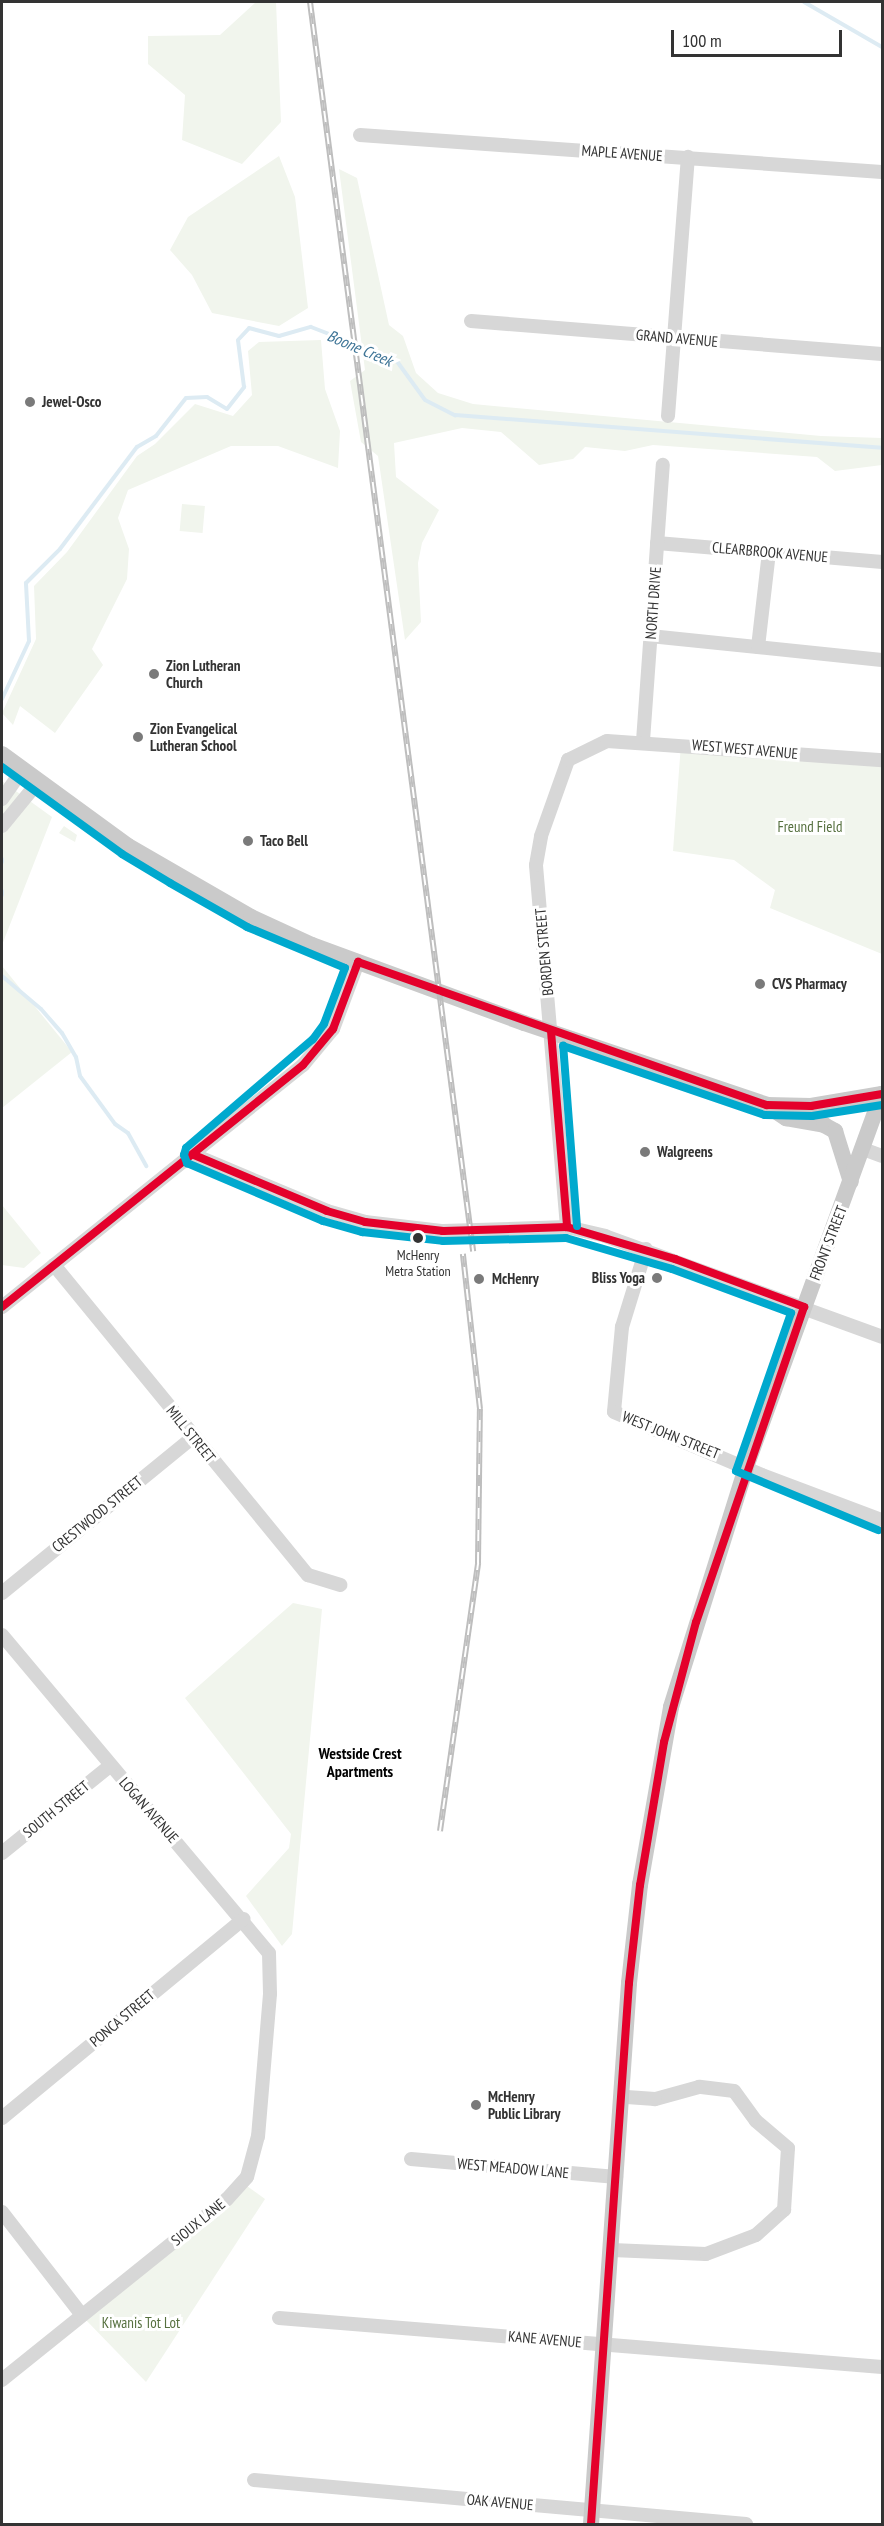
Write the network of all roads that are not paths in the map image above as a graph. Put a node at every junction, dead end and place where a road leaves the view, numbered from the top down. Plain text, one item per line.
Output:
1 (360, 135) dead end
2 (688, 157) junction
3 (882, 172) edge
4 (471, 321) dead end
5 (674, 338) junction
6 (882, 354) edge
7 (668, 416) dead end
8 (663, 465) dead end
9 (657, 543) junction
10 (769, 552) junction
11 (882, 562) edge
12 (650, 636) junction
13 (758, 647) junction
14 (882, 660) edge
15 (607, 741) joint
16 (643, 741) junction
17 (2, 754) edge
18 (882, 760) edge
19 (23, 769) junction
20 (39, 781) junction
21 (2, 800) edge
22 (2, 826) edge
23 (358, 962) junction
24 (551, 1031) junction
25 (882, 1093) edge
26 (767, 1105) junction
27 (863, 1149) junction
28 (194, 1155) junction
29 (882, 1156) edge
30 (851, 1182) junction
31 (567, 1227) junction
32 (646, 1250) junction
33 (54, 1265) junction
34 (2, 1306) edge
35 (804, 1307) junction
36 (882, 1337) edge
37 (193, 1437) junction
38 (746, 1467) junction
39 (882, 1520) edge
40 (340, 1585) dead end
41 (2, 1593) edge
42 (2, 1635) edge
43 (110, 1766) junction
44 (2, 1853) edge
45 (243, 1918) junction
46 (270, 1994) joint
47 (622, 2097) junction
48 (2, 2118) edge
49 (411, 2159) dead end
50 (616, 2177) junction
51 (2, 2212) edge
52 (612, 2250) junction
53 (82, 2315) junction
54 (279, 2318) dead end
55 (605, 2344) junction
56 (882, 2367) edge
57 (2, 2380) edge
58 (255, 2480) dead end
59 (592, 2517) edge
60 (746, 2524) edge

1 - 2 street, MAPLE AVENUE
2 - 3 street, MAPLE AVENUE
2 - 5 street
4 - 5 street, GRAND AVENUE
5 - 6 street, GRAND AVENUE
5 - 7 street
8 - 9 street, NORTH DRIVE
9 - 10 street, CLEARBROOK AVENUE
9 - 12 street, NORTH DRIVE
10 - 11 street, CLEARBROOK AVENUE
10 - 13 street
12 - 13 street
12 - 16 street, NORTH DRIVE
13 - 14 street
15 - 16 street, WEST WEST AVENUE
15 - 24 street, BORDEN STREET
16 - 18 street, WEST WEST AVENUE
17 - 19 main road
19 - 20 main road
19 - 21 street
20 - 22 street
20 - 23 main road
23 - 24 main road
23 - 28 street
24 - 26 main road
24 - 31 street, BORDEN STREET
25 - 26 main road
25 - 27 main road, FRONT STREET
26 - 30 main road
27 - 29 street
27 - 30 main road, FRONT STREET
28 - 31 street
28 - 33 street
30 - 35 main road, FRONT STREET
31 - 32 street
32 - 35 street
32 - 38 street, WEST JOHN STREET
33 - 34 street
33 - 37 street, MILL STREET
35 - 36 street
35 - 38 main road, FRONT STREET
37 - 40 street, MILL STREET
37 - 41 street, CRESTWOOD STREET
38 - 39 street, WEST JOHN STREET
38 - 47 main road, FRONT STREET
42 - 43 street, LOGAN AVENUE
43 - 44 street, SOUTH STREET
43 - 45 street, LOGAN AVENUE
45 - 46 street, LOGAN AVENUE
45 - 48 street, PONCA STREET
46 - 53 street, SIOUX LANE
47 - 50 main road, FRONT STREET
47 - 52 street
49 - 50 street, WEST MEADOW LANE
50 - 52 main road, FRONT STREET
51 - 53 street
52 - 55 main road, FRONT STREET
53 - 57 street, SIOUX LANE
54 - 55 street, KANE AVENUE
55 - 56 street, KANE AVENUE
55 - 59 main road, FRONT STREET
58 - 59 street, OAK AVENUE
59 - 60 street, OAK AVENUE

